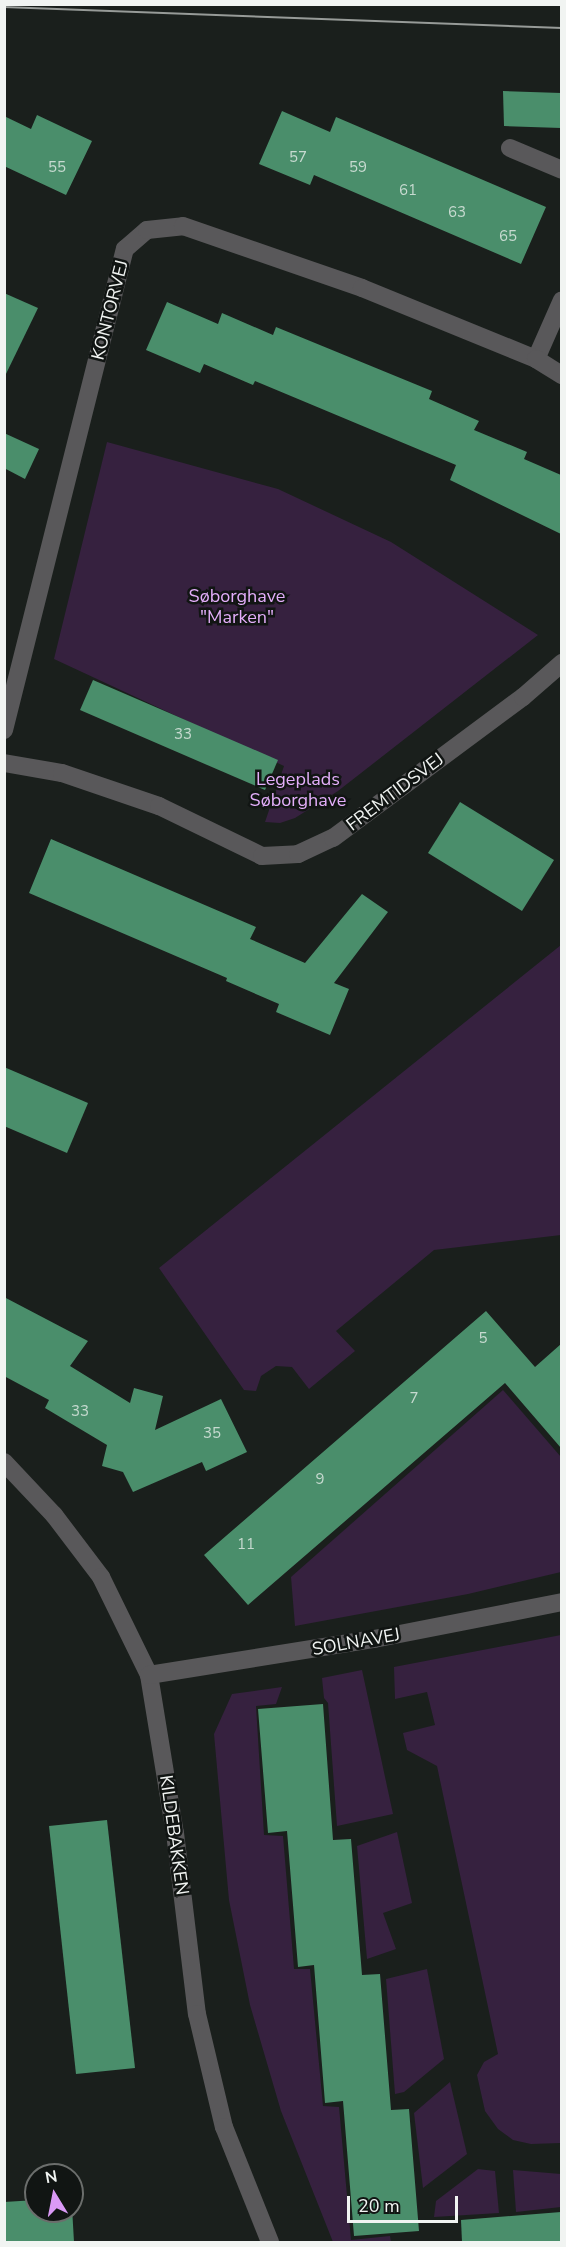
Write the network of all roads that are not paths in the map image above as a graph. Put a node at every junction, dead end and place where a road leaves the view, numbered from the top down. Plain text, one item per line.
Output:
1 (510, 148) dead end
2 (561, 170) edge
3 (561, 300) edge
4 (536, 359) junction
5 (561, 375) edge
6 (561, 663) edge
7 (4, 730) edge
8 (4, 763) edge
9 (4, 1462) edge
10 (561, 1602) edge
11 (149, 1675) junction
12 (270, 2242) edge

1 - 2 street
3 - 4 street
4 - 5 street, KONTORVEJ
4 - 7 street, KONTORVEJ
6 - 8 street, FREMTIDSVEJ
9 - 11 street, KILDEBAKKEN
10 - 11 street, SOLNAVEJ
11 - 12 street, KILDEBAKKEN

